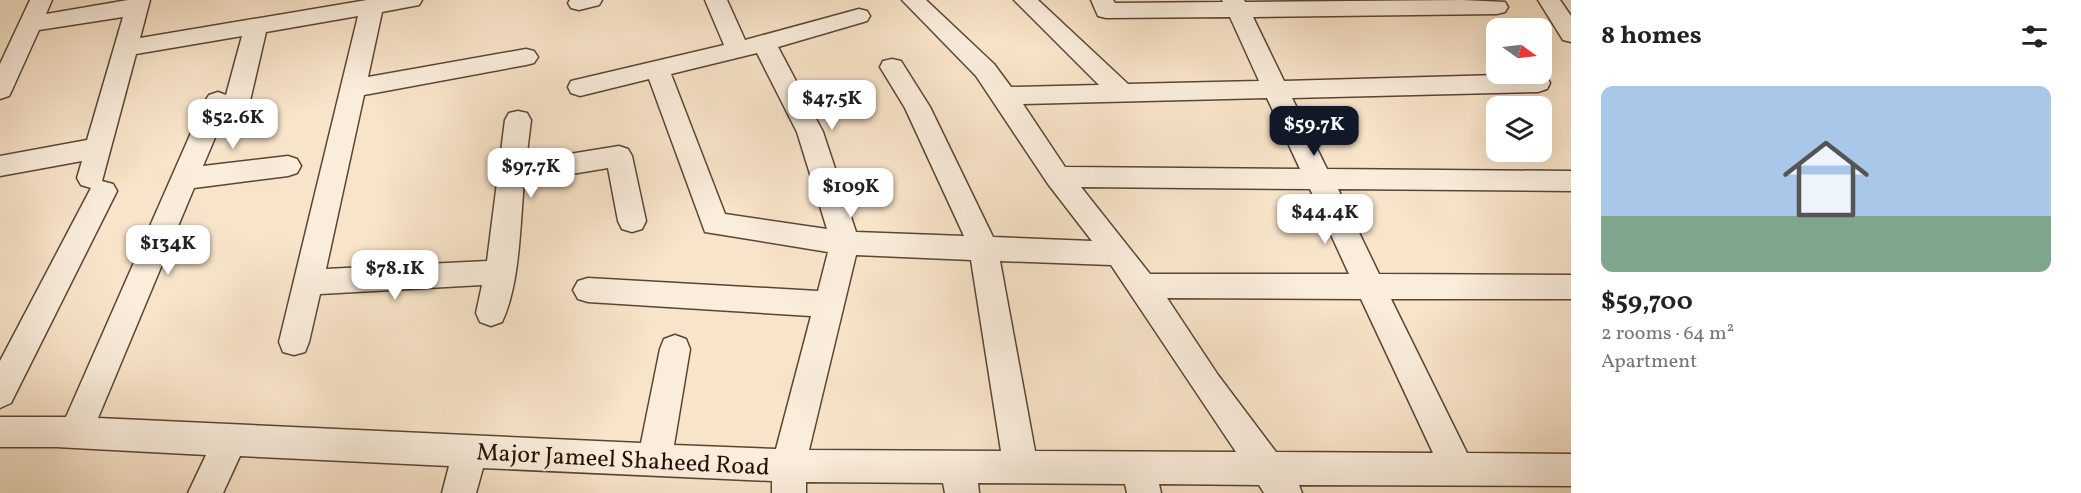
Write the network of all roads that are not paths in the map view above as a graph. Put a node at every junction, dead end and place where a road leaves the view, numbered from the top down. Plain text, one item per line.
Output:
1 (41, 0) edge
2 (411, 0) edge
3 (716, 0) edge
4 (912, 0) edge
5 (1025, 0) edge
6 (1102, 0) edge
7 (1549, 0) edge
8 (138, 3) edge
9 (1235, 5) edge
10 (372, 7) junction
11 (1497, 7) dead end
12 (860, 16) dead end
13 (30, 24) junction
14 (256, 26) junction
15 (1571, 34) edge
16 (764, 43) junction
17 (126, 48) junction
18 (738, 50) junction
19 (526, 57) dead end
20 (892, 67) dead end
21 (657, 69) junction
22 (1501, 84) edge
23 (580, 87) dead end
24 (353, 88) junction
25 (0, 90) edge
26 (1276, 90) junction
27 (1122, 93) junction
28 (1005, 96) junction
29 (518, 120) dead end
30 (98, 148) junction
31 (288, 166) dead end
32 (2, 170) edge
33 (512, 174) junction
34 (1057, 177) junction
35 (184, 179) junction
36 (1319, 179) junction
37 (1571, 181) edge
38 (632, 221) dead end
39 (845, 243) junction
40 (984, 249) junction
41 (1118, 254) junction
42 (500, 272) junction
43 (308, 282) junction
44 (1141, 286) junction
45 (1370, 287) junction
46 (1571, 287) edge
47 (588, 290) dead end
48 (829, 304) junction
49 (491, 313) dead end
50 (294, 342) dead end
51 (675, 349) dead end
52 (0, 393) edge
53 (75, 433) junction
54 (3, 437) edge
55 (230, 441) junction
56 (470, 452) junction
57 (655, 460) junction
58 (1021, 468) junction
59 (1458, 470) junction
60 (1571, 470) edge
61 (789, 480) edge
62 (960, 480) edge
63 (1141, 481) edge
64 (1276, 481) edge
65 (205, 493) edge
66 (459, 493) edge

1 - 13 street
2 - 10 street
3 - 18 street
4 - 28 street
5 - 27 street
6 - 9 street
7 - 15 street
8 - 13 street
8 - 17 street
9 - 11 street
9 - 26 street
10 - 14 street
10 - 24 street
12 - 16 street
13 - 25 street
14 - 17 street
14 - 35 street
16 - 18 street
16 - 39 street
17 - 30 street
18 - 21 street
19 - 24 street
20 - 40 street
21 - 23 street
21 - 39 street
22 - 26 street
24 - 43 street
26 - 27 street
26 - 36 street
27 - 28 street
28 - 34 street
29 - 33 street
30 - 32 street
30 - 52 street
31 - 35 street
33 - 38 street
33 - 42 street
34 - 36 street
34 - 41 street
35 - 53 street
36 - 37 street
36 - 45 street
39 - 40 street
39 - 48 street
40 - 41 street
40 - 58 street
41 - 44 street
42 - 43 street
42 - 49 street
43 - 50 street
44 - 45 street
44 - 64 street
45 - 46 street
45 - 59 street
47 - 48 street
48 - 61 street
51 - 57 street
53 - 54 street, Major Jameel Shaheed Road
53 - 55 street, Major Jameel Shaheed Road
55 - 56 street, Major Jameel Shaheed Road
55 - 65 street
56 - 57 street, Major Jameel Shaheed Road
56 - 66 street
57 - 61 street, Major Jameel Shaheed Road
58 - 62 street, Major Jameel Shaheed Road
58 - 63 street, Major Jameel Shaheed Road
59 - 60 street, Major Jameel Shaheed Road
59 - 64 street, Major Jameel Shaheed Road
61 - 62 street, Major Jameel Shaheed Road
63 - 64 street, Major Jameel Shaheed Road

